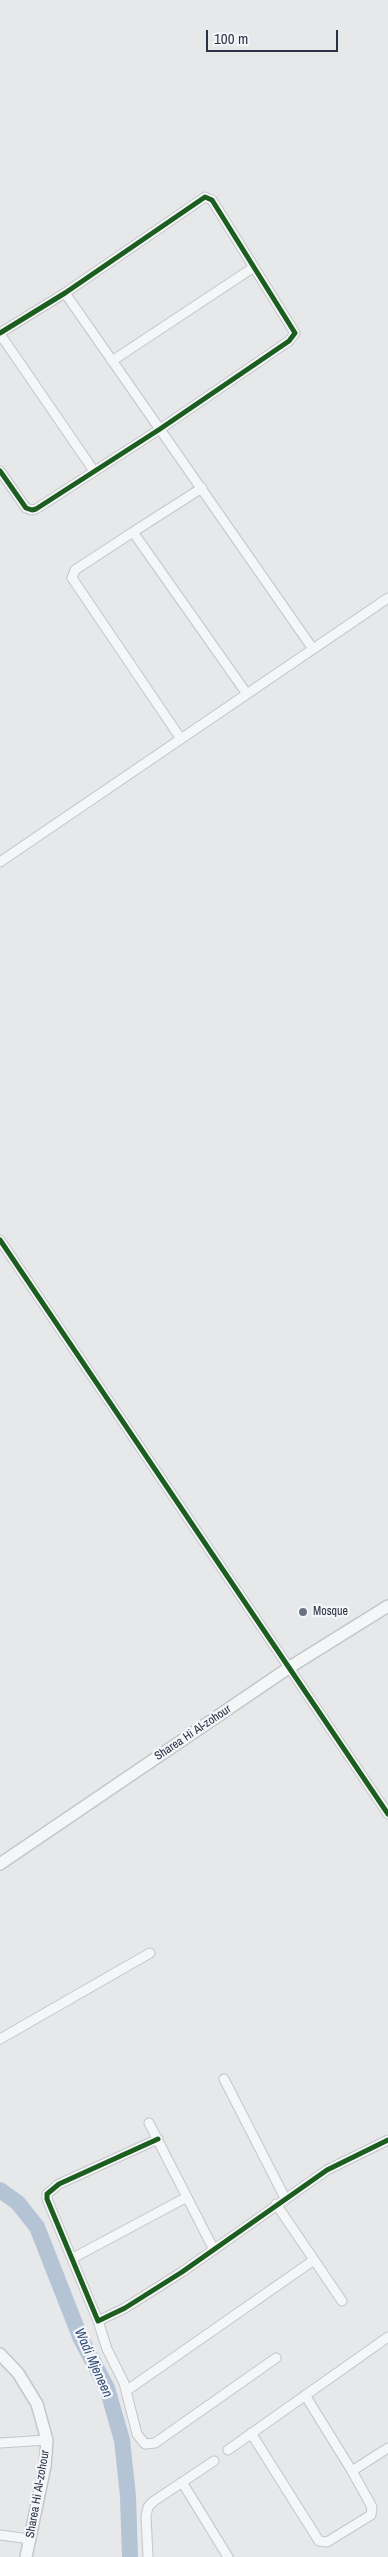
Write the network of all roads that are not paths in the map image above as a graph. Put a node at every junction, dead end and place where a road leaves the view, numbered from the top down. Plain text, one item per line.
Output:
1 (254, 267) junction
2 (65, 293) junction
3 (0, 333) edge
4 (112, 361) junction
5 (160, 428) junction
6 (0, 471) edge
7 (94, 471) junction
8 (202, 488) junction
9 (133, 532) junction
10 (388, 598) edge
11 (313, 650) junction
12 (247, 694) junction
13 (181, 739) junction
14 (0, 862) edge
15 (0, 1240) edge
16 (388, 1606) edge
17 (290, 1667) junction
18 (388, 1814) edge
19 (0, 1864) edge
20 (150, 1952) dead end
21 (0, 2039) edge
22 (224, 2079) dead end
23 (149, 2122) dead end
24 (158, 2139) junction
25 (387, 2143) edge
26 (187, 2197) junction
27 (285, 2198) junction
28 (276, 2204) junction
29 (214, 2250) junction
30 (73, 2258) junction
31 (314, 2260) junction
32 (342, 2301) dead end
33 (98, 2321) junction
34 (388, 2337) edge
35 (0, 2354) edge
36 (276, 2358) dead end
37 (126, 2391) junction
38 (305, 2395) junction
39 (251, 2433) junction
40 (47, 2440) junction
41 (0, 2443) edge
42 (388, 2448) edge
43 (228, 2450) dead end
44 (214, 2461) dead end
45 (352, 2471) junction
46 (182, 2482) junction
47 (0, 2535) edge
48 (30, 2539) junction
49 (26, 2557) edge
50 (148, 2557) edge
51 (228, 2557) edge

1 - 2 street
1 - 4 street
1 - 5 street
2 - 3 street
2 - 4 street
3 - 7 street
4 - 5 street
5 - 7 street
5 - 8 street
6 - 7 street
8 - 9 street
8 - 11 street
9 - 12 street
9 - 13 street
10 - 11 street
11 - 12 street
12 - 13 street
13 - 14 street
15 - 17 street
16 - 17 street, Sharea Hi Al-zohour
17 - 18 street
17 - 19 street, Sharea Hi Al-zohour
20 - 21 street
22 - 27 street
23 - 24 street
24 - 26 street
24 - 30 street
25 - 27 street
26 - 29 street
26 - 30 street
27 - 28 street
28 - 29 street
28 - 31 street
29 - 33 street
30 - 33 street
31 - 32 street
31 - 37 street
33 - 37 street
34 - 38 street
35 - 40 street, Sharea Hi Al-zohour
36 - 37 street
38 - 39 street
38 - 45 street
39 - 43 street
39 - 45 street
40 - 41 street
40 - 48 street, Sharea Hi Al-zohour
42 - 45 street
44 - 46 street
46 - 50 street
46 - 51 street
47 - 48 street
48 - 49 street, Sharea Hi Al-zohour

